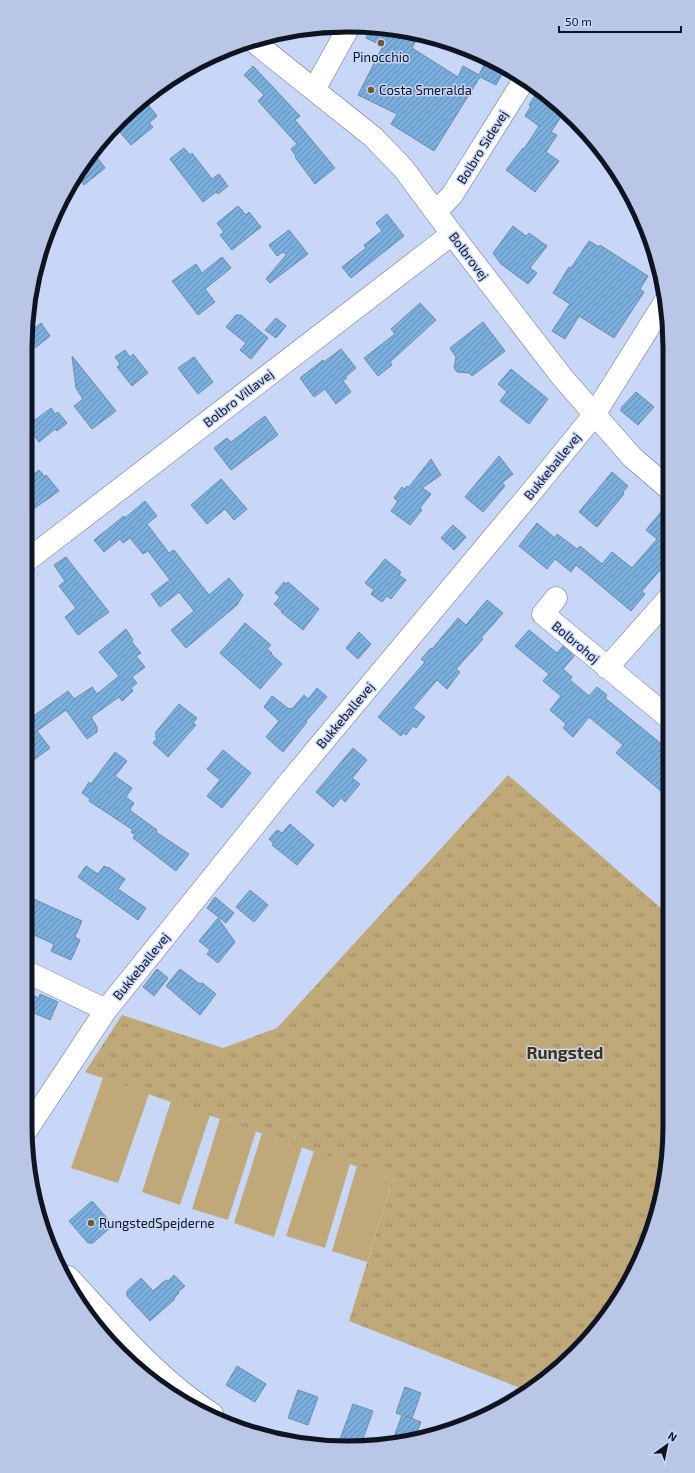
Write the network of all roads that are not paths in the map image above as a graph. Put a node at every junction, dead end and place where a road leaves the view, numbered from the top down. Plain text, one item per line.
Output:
1 (346, 32) edge
2 (258, 45) edge
3 (521, 84) edge
4 (314, 90) junction
5 (436, 212) junction
6 (452, 234) junction
7 (660, 309) edge
8 (594, 415) junction
9 (663, 484) edge
10 (32, 557) edge
11 (556, 598) dead end
12 (663, 605) edge
13 (607, 668) junction
14 (663, 713) edge
15 (32, 974) edge
16 (106, 1010) junction
17 (32, 1122) edge
18 (75, 1284) edge
19 (184, 1395) edge

1 - 4 street
2 - 4 street, Bolbrovej
3 - 5 street, Bolbro Sidevej
4 - 5 street, Bolbrovej
5 - 6 street, Bolbrovej
6 - 8 street, Bolbrovej
6 - 10 street, Bolbro Villavej
7 - 8 street, Bukkeballevej
8 - 9 street, Bolbrovej
8 - 16 street, Bukkeballevej
11 - 13 street, Bolbrohøj
12 - 13 street, Bolbrohøj
13 - 14 street, Bolbrohøj
15 - 16 street
16 - 17 street, Bukkeballevej
18 - 19 street

